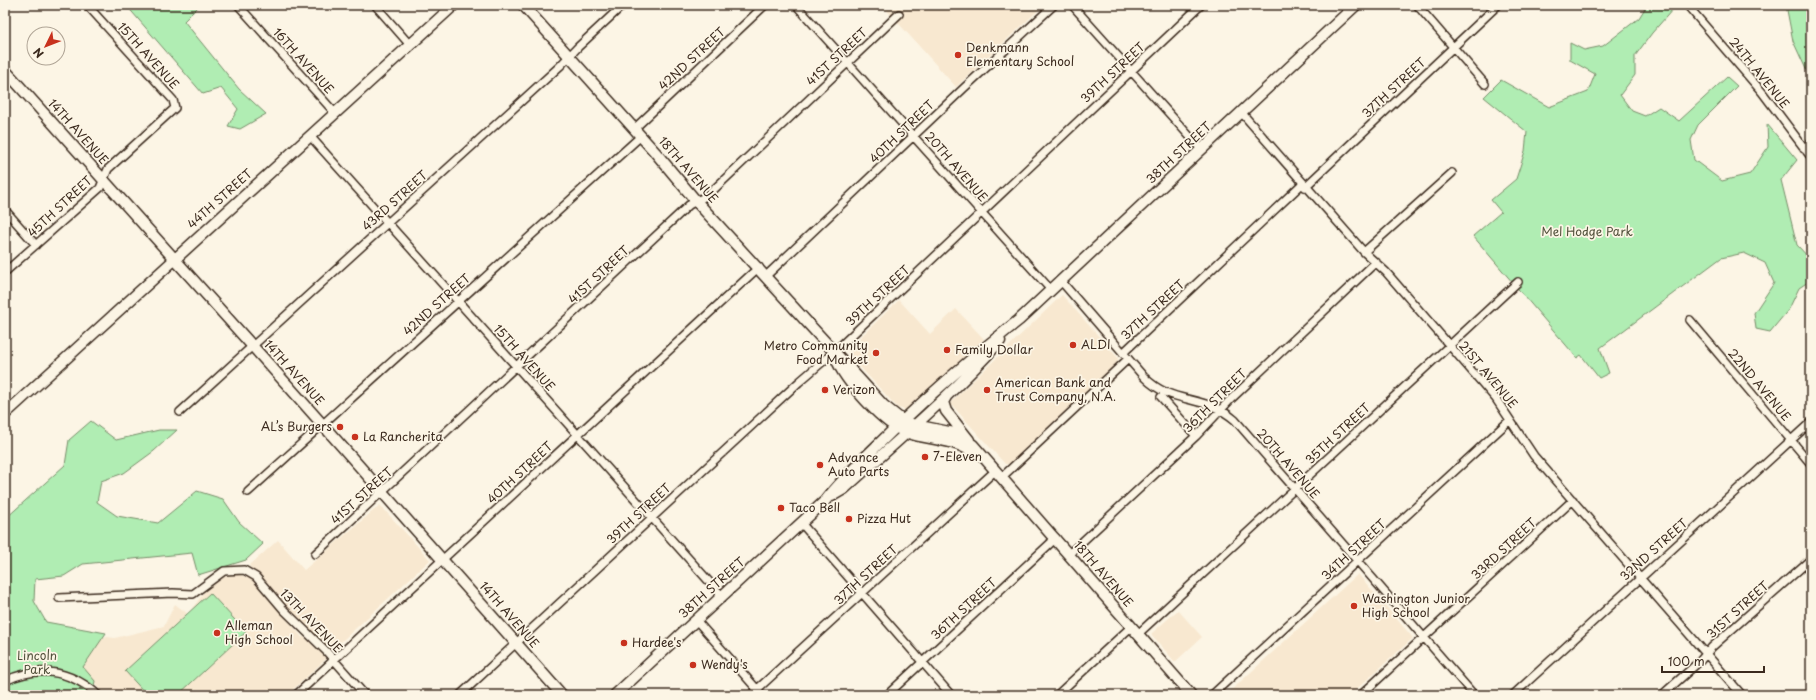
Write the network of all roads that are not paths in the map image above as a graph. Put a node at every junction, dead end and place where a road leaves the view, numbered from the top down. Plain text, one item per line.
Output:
1 (87, 5) edge
2 (238, 5) edge
3 (375, 5) edge
4 (454, 5) edge
5 (523, 5) edge
6 (623, 5) edge
7 (765, 5) edge
8 (796, 5) edge
9 (1054, 5) edge
10 (1072, 5) edge
11 (1201, 5) edge
12 (1356, 5) edge
13 (1417, 5) edge
14 (1498, 5) edge
15 (1687, 5) edge
16 (899, 14) dead end
17 (410, 44) junction
18 (1452, 48) junction
19 (569, 56) junction
20 (847, 62) junction
21 (5, 70) edge
22 (1131, 71) junction
23 (1485, 84) dead end
24 (176, 106) joint
25 (1241, 112) junction
26 (335, 113) junction
27 (638, 132) junction
28 (310, 136) junction
29 (914, 136) junction
30 (1811, 142) edge
31 (1201, 149) junction
32 (1804, 149) junction
33 (1811, 157) edge
34 (1452, 173) dead end
35 (104, 180) junction
36 (1304, 185) junction
37 (696, 200) junction
38 (5, 210) edge
39 (982, 213) junction
40 (388, 223) junction
41 (36, 245) junction
42 (1364, 252) junction
43 (174, 259) junction
44 (1376, 262) junction
45 (758, 267) junction
46 (5, 272) edge
47 (766, 276) junction
48 (1061, 281) junction
49 (1518, 282) dead end
50 (1051, 290) junction
51 (458, 302) junction
52 (1019, 320) junction
53 (1690, 320) dead end
54 (252, 346) junction
55 (1450, 346) junction
56 (834, 352) junction
57 (1123, 353) junction
58 (1128, 359) junction
59 (517, 366) junction
60 (946, 397) junction
61 (1161, 397) dead end
62 (1220, 409) junction
63 (180, 412) dead end
64 (5, 414) edge
65 (1510, 420) junction
66 (1811, 422) edge
67 (322, 424) junction
68 (899, 424) junction
69 (915, 425) junction
70 (907, 432) junction
71 (578, 434) junction
72 (1196, 436) junction
73 (1790, 440) junction
74 (973, 444) junction
75 (1811, 464) edge
76 (999, 474) junction
77 (1295, 489) junction
78 (248, 492) dead end
79 (382, 492) junction
80 (1573, 500) junction
81 (825, 501) junction
82 (652, 517) junction
83 (801, 523) junction
84 (1056, 538) junction
85 (315, 554) dead end
86 (1069, 554) junction
87 (1811, 559) edge
88 (443, 560) junction
89 (1358, 561) junction
90 (1640, 578) junction
91 (863, 593) junction
92 (722, 596) junction
93 (59, 598) dead end
94 (696, 620) junction
95 (1135, 630) junction
96 (1424, 637) junction
97 (516, 643) junction
98 (1706, 654) junction
99 (334, 660) junction
100 (922, 662) junction
101 (5, 681) edge
102 (759, 692) edge
103 (98, 695) edge
104 (296, 695) edge
105 (365, 695) edge
106 (460, 695) edge
107 (562, 695) edge
108 (615, 695) edge
109 (751, 695) edge
110 (887, 695) edge
111 (951, 695) edge
112 (1057, 695) edge
113 (1191, 695) edge
114 (1212, 695) edge
115 (1361, 695) edge
116 (1474, 695) edge
117 (1513, 695) edge
118 (1662, 695) edge
119 (1742, 695) edge

1 - 24 street, 15TH AVENUE
2 - 26 street, 16TH AVENUE
3 - 17 street
4 - 17 street, 44TH STREET
5 - 19 street, 18TH AVENUE
6 - 19 street, 43RD STREET
7 - 27 street, 42ND STREET
8 - 20 street, 20TH AVENUE
9 - 29 street, 40TH STREET
10 - 22 street
11 - 22 street, 39TH STREET
12 - 25 street, 38TH STREET
13 - 18 street
14 - 18 street, 37TH STREET
15 - 32 street, 24TH AVENUE
16 - 20 street, 41ST STREET
17 - 26 street, 44TH STREET
18 - 23 street
18 - 36 street, 37TH STREET
19 - 27 street, 18TH AVENUE
19 - 40 street, 43RD STREET
20 - 29 street, 20TH AVENUE
20 - 37 street, 41ST STREET
21 - 35 street, 14TH AVENUE
22 - 31 street
22 - 39 street, 39TH STREET
24 - 35 street, 45TH STREET
25 - 31 street, 38TH STREET
25 - 36 street, 21ST AVENUE
26 - 28 street, 44TH STREET
27 - 37 street, 18TH AVENUE
27 - 51 street, 42ND STREET
28 - 40 street, 15TH AVENUE
28 - 43 street, 44TH STREET
29 - 39 street, 20TH AVENUE
29 - 47 street, 40TH STREET
30 - 32 street
31 - 48 street, 38TH STREET
32 - 33 street, 24TH AVENUE
34 - 42 street
35 - 41 street, 45TH STREET
35 - 43 street, 14TH AVENUE
36 - 42 street, 21ST AVENUE
36 - 57 street, 37TH STREET
37 - 45 street, 18TH AVENUE
37 - 59 street, 41ST STREET
38 - 41 street
39 - 50 street, 20TH AVENUE
39 - 56 street, 39TH STREET
40 - 51 street, 15TH AVENUE
40 - 54 street, 43RD STREET
41 - 46 street, 45TH STREET
42 - 44 street, 21ST AVENUE
43 - 54 street, 14TH AVENUE
43 - 64 street, 44TH STREET
44 - 55 street, 21ST AVENUE
44 - 62 street, 36TH STREET
45 - 47 street, 18TH AVENUE
45 - 71 street, 40TH STREET
47 - 56 street, 18TH AVENUE
48 - 50 street, 38TH STREET
48 - 57 street, 20TH AVENUE
49 - 55 street, 35TH STREET
50 - 52 street, 38TH STREET
51 - 59 street, 15TH AVENUE
51 - 67 street, 42ND STREET
52 - 60 street, 38TH STREET
52 - 68 street, 38TH STREET
53 - 73 street, 22ND AVENUE
54 - 63 street, 43RD STREET
54 - 67 street, 14TH AVENUE
55 - 65 street, 21ST AVENUE
55 - 77 street, 35TH STREET
56 - 68 street, 18TH AVENUE
56 - 82 street, 39TH STREET
57 - 58 street, 20TH AVENUE
58 - 62 street, 20TH AVENUE
58 - 76 street, 37TH STREET
59 - 71 street, 15TH AVENUE
59 - 79 street, 41ST STREET
60 - 69 street, 38TH STREET
60 - 74 street
61 - 72 street
62 - 72 street, 36TH STREET
62 - 77 street, 20TH AVENUE
65 - 80 street, 21ST AVENUE
65 - 89 street, 34TH STREET
66 - 73 street, 32ND STREET
67 - 78 street, 42ND STREET
67 - 79 street, 14TH AVENUE
68 - 69 street, 18TH AVENUE
68 - 70 street, 18TH AVENUE
68 - 81 street, 38TH STREET
69 - 70 street, 38TH STREET
69 - 74 street, 18TH AVENUE
70 - 76 street, 18TH AVENUE
70 - 81 street, 38TH STREET
71 - 82 street, 15TH AVENUE
71 - 88 street, 40TH STREET
72 - 86 street, 36TH STREET
73 - 75 street, 22ND AVENUE
73 - 90 street, 32ND STREET
74 - 76 street, 18TH AVENUE
76 - 84 street, 18TH AVENUE
76 - 91 street, 37TH STREET
77 - 89 street, 20TH AVENUE
77 - 95 street, 35TH STREET
79 - 85 street, 41ST STREET
79 - 88 street, 14TH AVENUE
80 - 90 street, 21ST AVENUE
80 - 96 street, 33RD STREET
81 - 83 street, 38TH STREET
82 - 92 street, 15TH AVENUE
82 - 97 street, 39TH STREET
83 - 91 street
83 - 92 street, 38TH STREET
84 - 86 street, 18TH AVENUE
84 - 100 street, 36TH STREET
86 - 95 street, 18TH AVENUE
87 - 98 street, 31ST STREET
88 - 97 street, 14TH AVENUE
88 - 99 street, 40TH STREET
89 - 96 street, 20TH AVENUE
89 - 114 street, 34TH STREET
90 - 98 street, 21ST AVENUE
90 - 117 street, 32ND STREET
91 - 100 street
91 - 102 street, 37TH STREET
92 - 94 street, 38TH STREET
93 - 99 street, 13TH AVENUE
94 - 102 street
94 - 108 street, 38TH STREET
95 - 112 street, 35TH STREET
95 - 113 street, 18TH AVENUE
96 - 115 street, 33RD STREET
96 - 116 street, 20TH AVENUE
97 - 106 street, 39TH STREET
97 - 107 street, 14TH AVENUE
98 - 118 street, 31ST STREET
98 - 119 street, 21ST AVENUE
99 - 104 street, 40TH STREET
99 - 105 street, 13TH AVENUE
100 - 110 street, 36TH STREET
100 - 111 street
101 - 103 street
102 - 109 street, 37TH STREET

